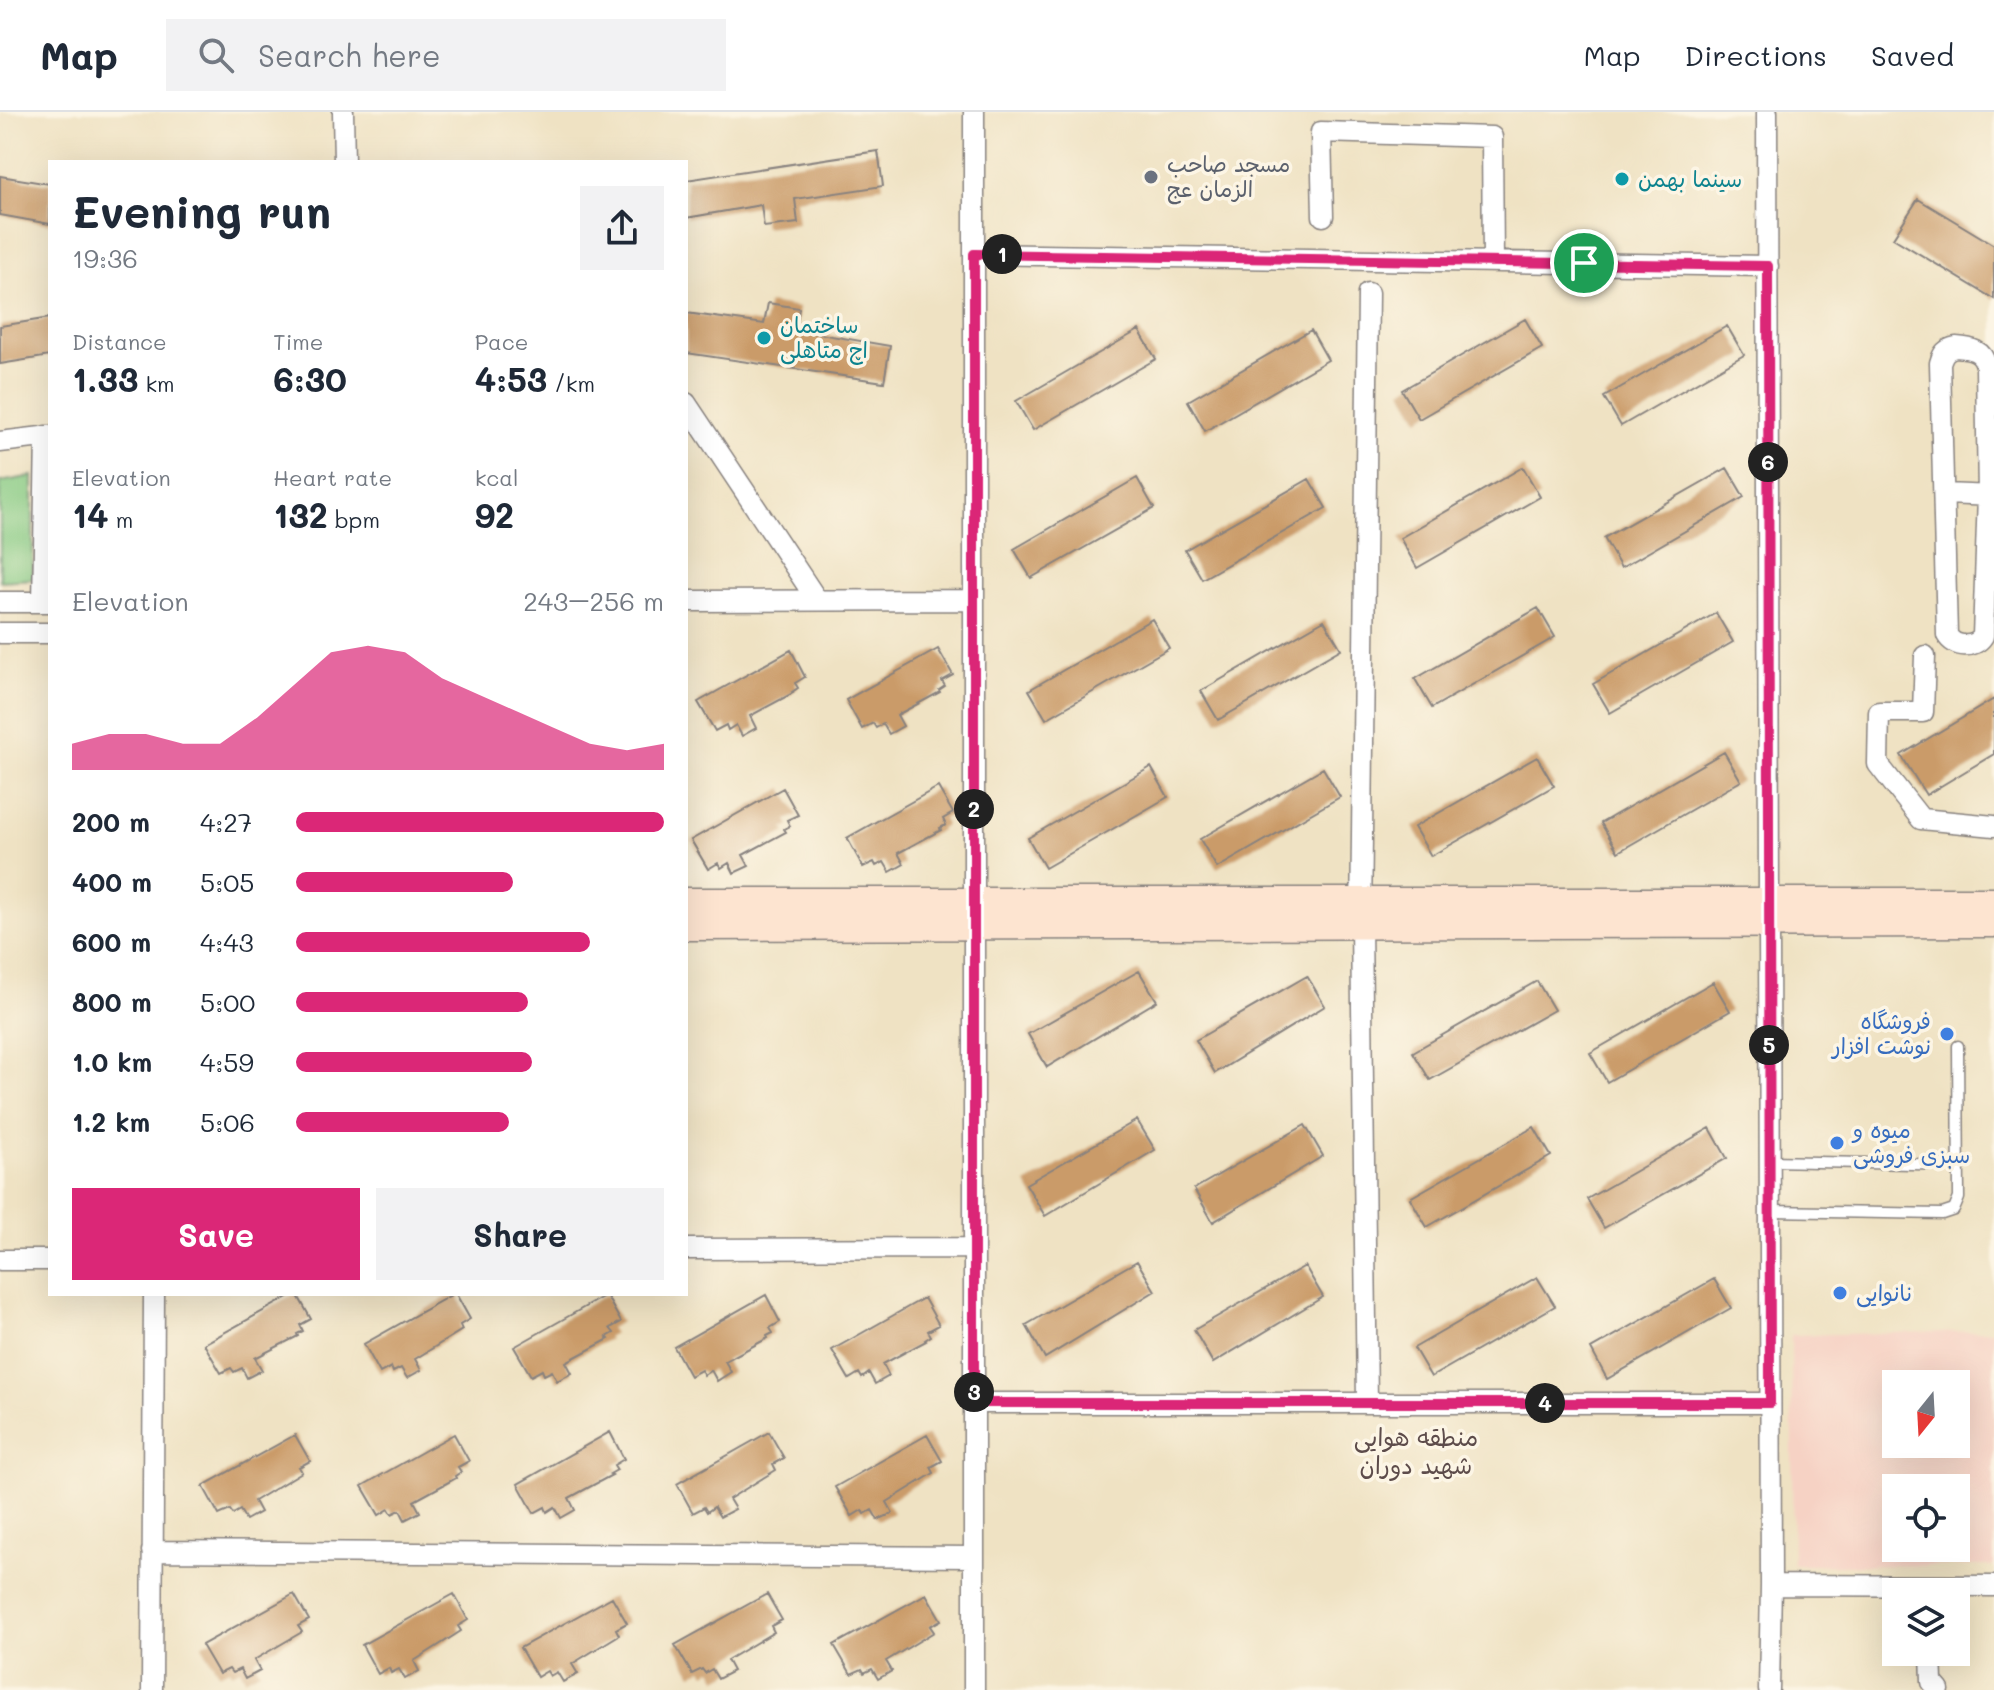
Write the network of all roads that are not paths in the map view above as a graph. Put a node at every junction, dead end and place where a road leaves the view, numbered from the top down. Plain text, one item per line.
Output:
1 (343, 112) edge
2 (974, 112) edge
3 (1767, 112) edge
4 (1331, 122) edge
5 (344, 160) edge
6 (1323, 216) dead end
7 (974, 254) junction
8 (1493, 262) junction
9 (1768, 266) junction
10 (1368, 293) dead end
11 (688, 406) edge
12 (48, 436) edge
13 (0, 442) edge
14 (1944, 494) junction
15 (1991, 496) edge
16 (817, 600) junction
17 (974, 600) junction
18 (688, 601) edge
19 (0, 602) edge
20 (47, 602) edge
21 (0, 633) edge
22 (48, 633) edge
23 (1925, 656) dead end
24 (1994, 826) edge
25 (688, 902) edge
26 (1994, 902) edge
27 (1769, 913) junction
28 (974, 914) junction
29 (1361, 914) junction
30 (1994, 923) edge
31 (688, 926) edge
32 (1958, 1046) dead end
33 (1770, 1161) junction
34 (1959, 1165) junction
35 (1770, 1211) junction
36 (974, 1248) junction
37 (688, 1249) edge
38 (0, 1260) edge
39 (48, 1260) edge
40 (154, 1296) edge
41 (974, 1403) junction
42 (1367, 1403) junction
43 (1770, 1403) junction
44 (152, 1551) junction
45 (974, 1557) junction
46 (1771, 1585) junction
47 (1994, 1586) edge
48 (1970, 1587) edge
49 (1882, 1588) edge
50 (1931, 1666) edge
51 (152, 1690) edge
52 (974, 1690) edge
53 (1769, 1690) edge
54 (1939, 1690) edge

1 - 5 street
2 - 7 street
3 - 9 street
4 - 6 street
4 - 8 street
7 - 8 street
7 - 17 street
8 - 9 street
9 - 27 street
10 - 29 street
11 - 16 street
12 - 13 street
12 - 20 street
14 - 15 street
14 - 15 street
14 - 15 street
16 - 17 street
16 - 18 street
17 - 28 street
19 - 20 street
21 - 22 street
23 - 24 street
25 - 28 street
26 - 27 street
27 - 29 street
27 - 30 street
27 - 33 street
28 - 29 street
28 - 31 street
28 - 36 street
29 - 42 street
32 - 34 lane
33 - 34 lane
33 - 35 street
34 - 35 lane
35 - 43 street
36 - 37 street
36 - 41 street
38 - 39 street
40 - 44 street
41 - 42 street
41 - 45 street
42 - 43 street
43 - 46 street
44 - 45 street
44 - 51 street
45 - 52 street
46 - 49 street
46 - 53 street
47 - 48 street
50 - 54 street

